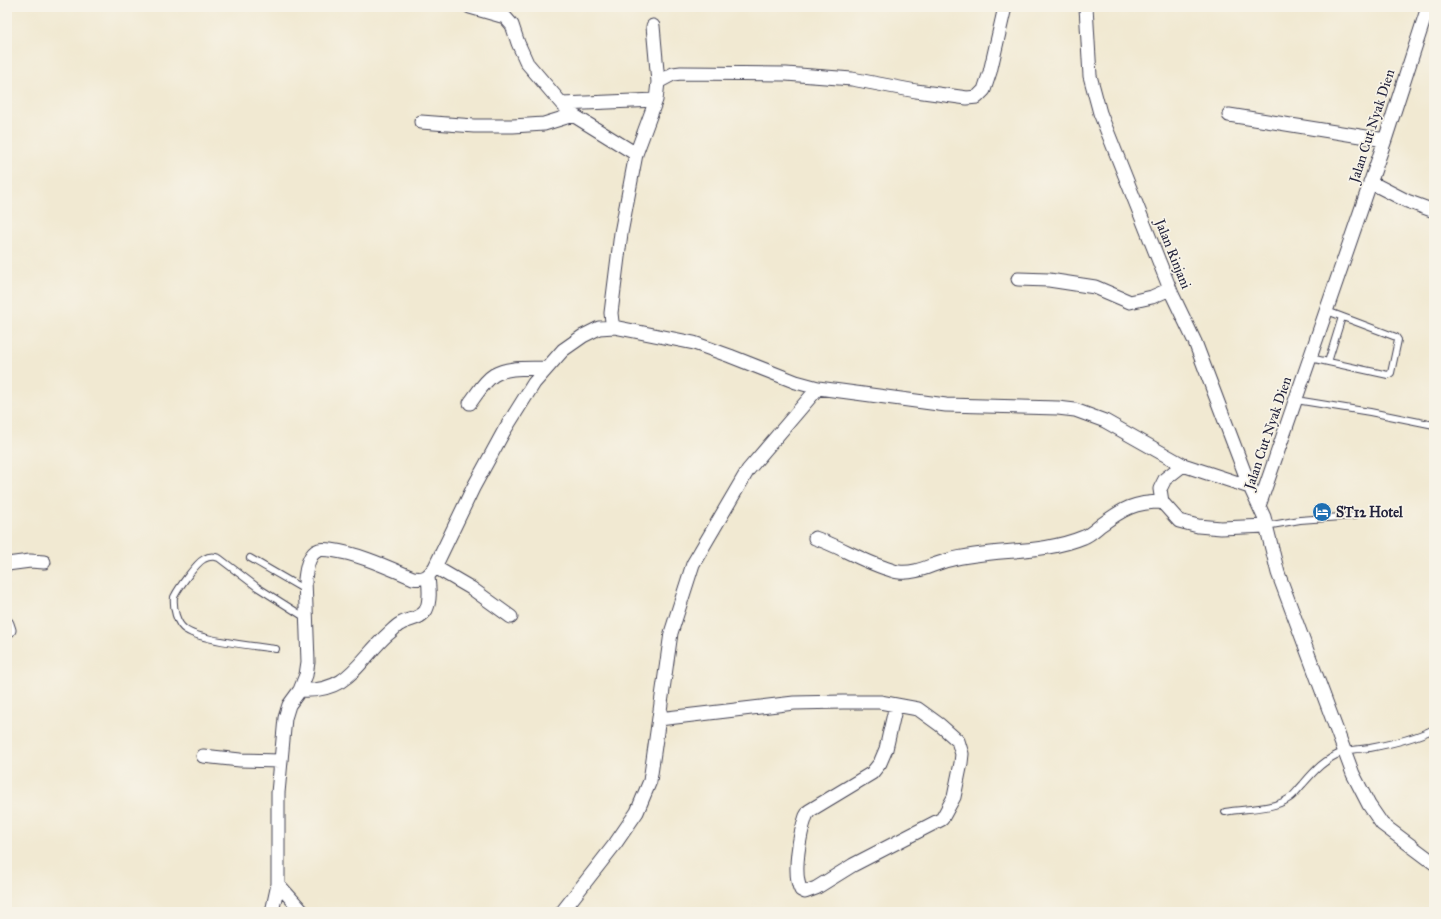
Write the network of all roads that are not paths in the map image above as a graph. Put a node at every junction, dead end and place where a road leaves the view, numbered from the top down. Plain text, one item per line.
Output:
1 (470, 7) edge
2 (1005, 7) edge
3 (1086, 7) edge
4 (1428, 7) edge
5 (653, 26) dead end
6 (658, 82) junction
7 (656, 100) junction
8 (562, 104) junction
9 (574, 115) junction
10 (1230, 115) dead end
11 (421, 122) dead end
12 (1385, 140) junction
13 (636, 154) junction
14 (1370, 182) junction
15 (1434, 211) edge
16 (1018, 279) dead end
17 (1170, 289) junction
18 (1327, 311) junction
19 (1342, 317) junction
20 (614, 327) junction
21 (1310, 358) junction
22 (1328, 362) junction
23 (546, 368) junction
24 (818, 388) junction
25 (1296, 400) junction
26 (470, 403) dead end
27 (1434, 424) edge
28 (1183, 465) junction
29 (1250, 487) junction
30 (1162, 502) junction
31 (1259, 506) junction
32 (1354, 516) dead end
33 (1266, 526) junction
34 (815, 538) dead end
35 (250, 558) dead end
36 (44, 562) dead end
37 (7, 564) edge
38 (431, 572) junction
39 (305, 590) junction
40 (511, 617) dead end
41 (306, 618) junction
42 (276, 649) dead end
43 (300, 690) junction
44 (896, 705) junction
45 (659, 719) junction
46 (1434, 729) edge
47 (1345, 751) junction
48 (203, 756) dead end
49 (281, 761) junction
50 (1226, 812) dead end
51 (1434, 864) edge
52 (278, 884) junction
53 (272, 912) edge
54 (303, 912) edge
55 (562, 912) edge

1 - 8 street
2 - 6 street
3 - 17 street, Jalan Rinjani
4 - 12 street, Jalan Cut Nyak Dien
5 - 6 street
6 - 7 street
7 - 8 street
7 - 13 street
8 - 9 street
9 - 11 street
9 - 13 street
10 - 12 street
12 - 14 street, Jalan Cut Nyak Dien
13 - 20 street
14 - 15 street
14 - 18 street, Jalan Cut Nyak Dien
16 - 17 street
17 - 29 street, Jalan Rinjani
18 - 19 lane
18 - 21 street, Jalan Cut Nyak Dien
19 - 22 lane
19 - 22 lane
20 - 23 street
20 - 24 street
21 - 22 lane
21 - 25 street, Jalan Cut Nyak Dien
23 - 26 street
23 - 38 street
24 - 28 street
24 - 45 street
25 - 27 lane
25 - 31 street, Jalan Cut Nyak Dien
28 - 29 street
28 - 30 street
29 - 31 street, Jalan Rinjani
30 - 33 street
30 - 34 street
31 - 33 street, Jalan Cut Nyak Dien
32 - 33 lane
33 - 47 street, Jalan Cut Nyak Dien
35 - 39 lane
36 - 37 street
38 - 39 street
38 - 40 street
38 - 43 street
39 - 41 street
41 - 42 lane
41 - 43 street
43 - 49 street
44 - 44 street
44 - 45 street
45 - 55 street
46 - 47 lane
47 - 50 lane
47 - 51 street, Jalan Cut Nyak Dien
48 - 49 street
49 - 52 street
52 - 53 street
52 - 54 street

